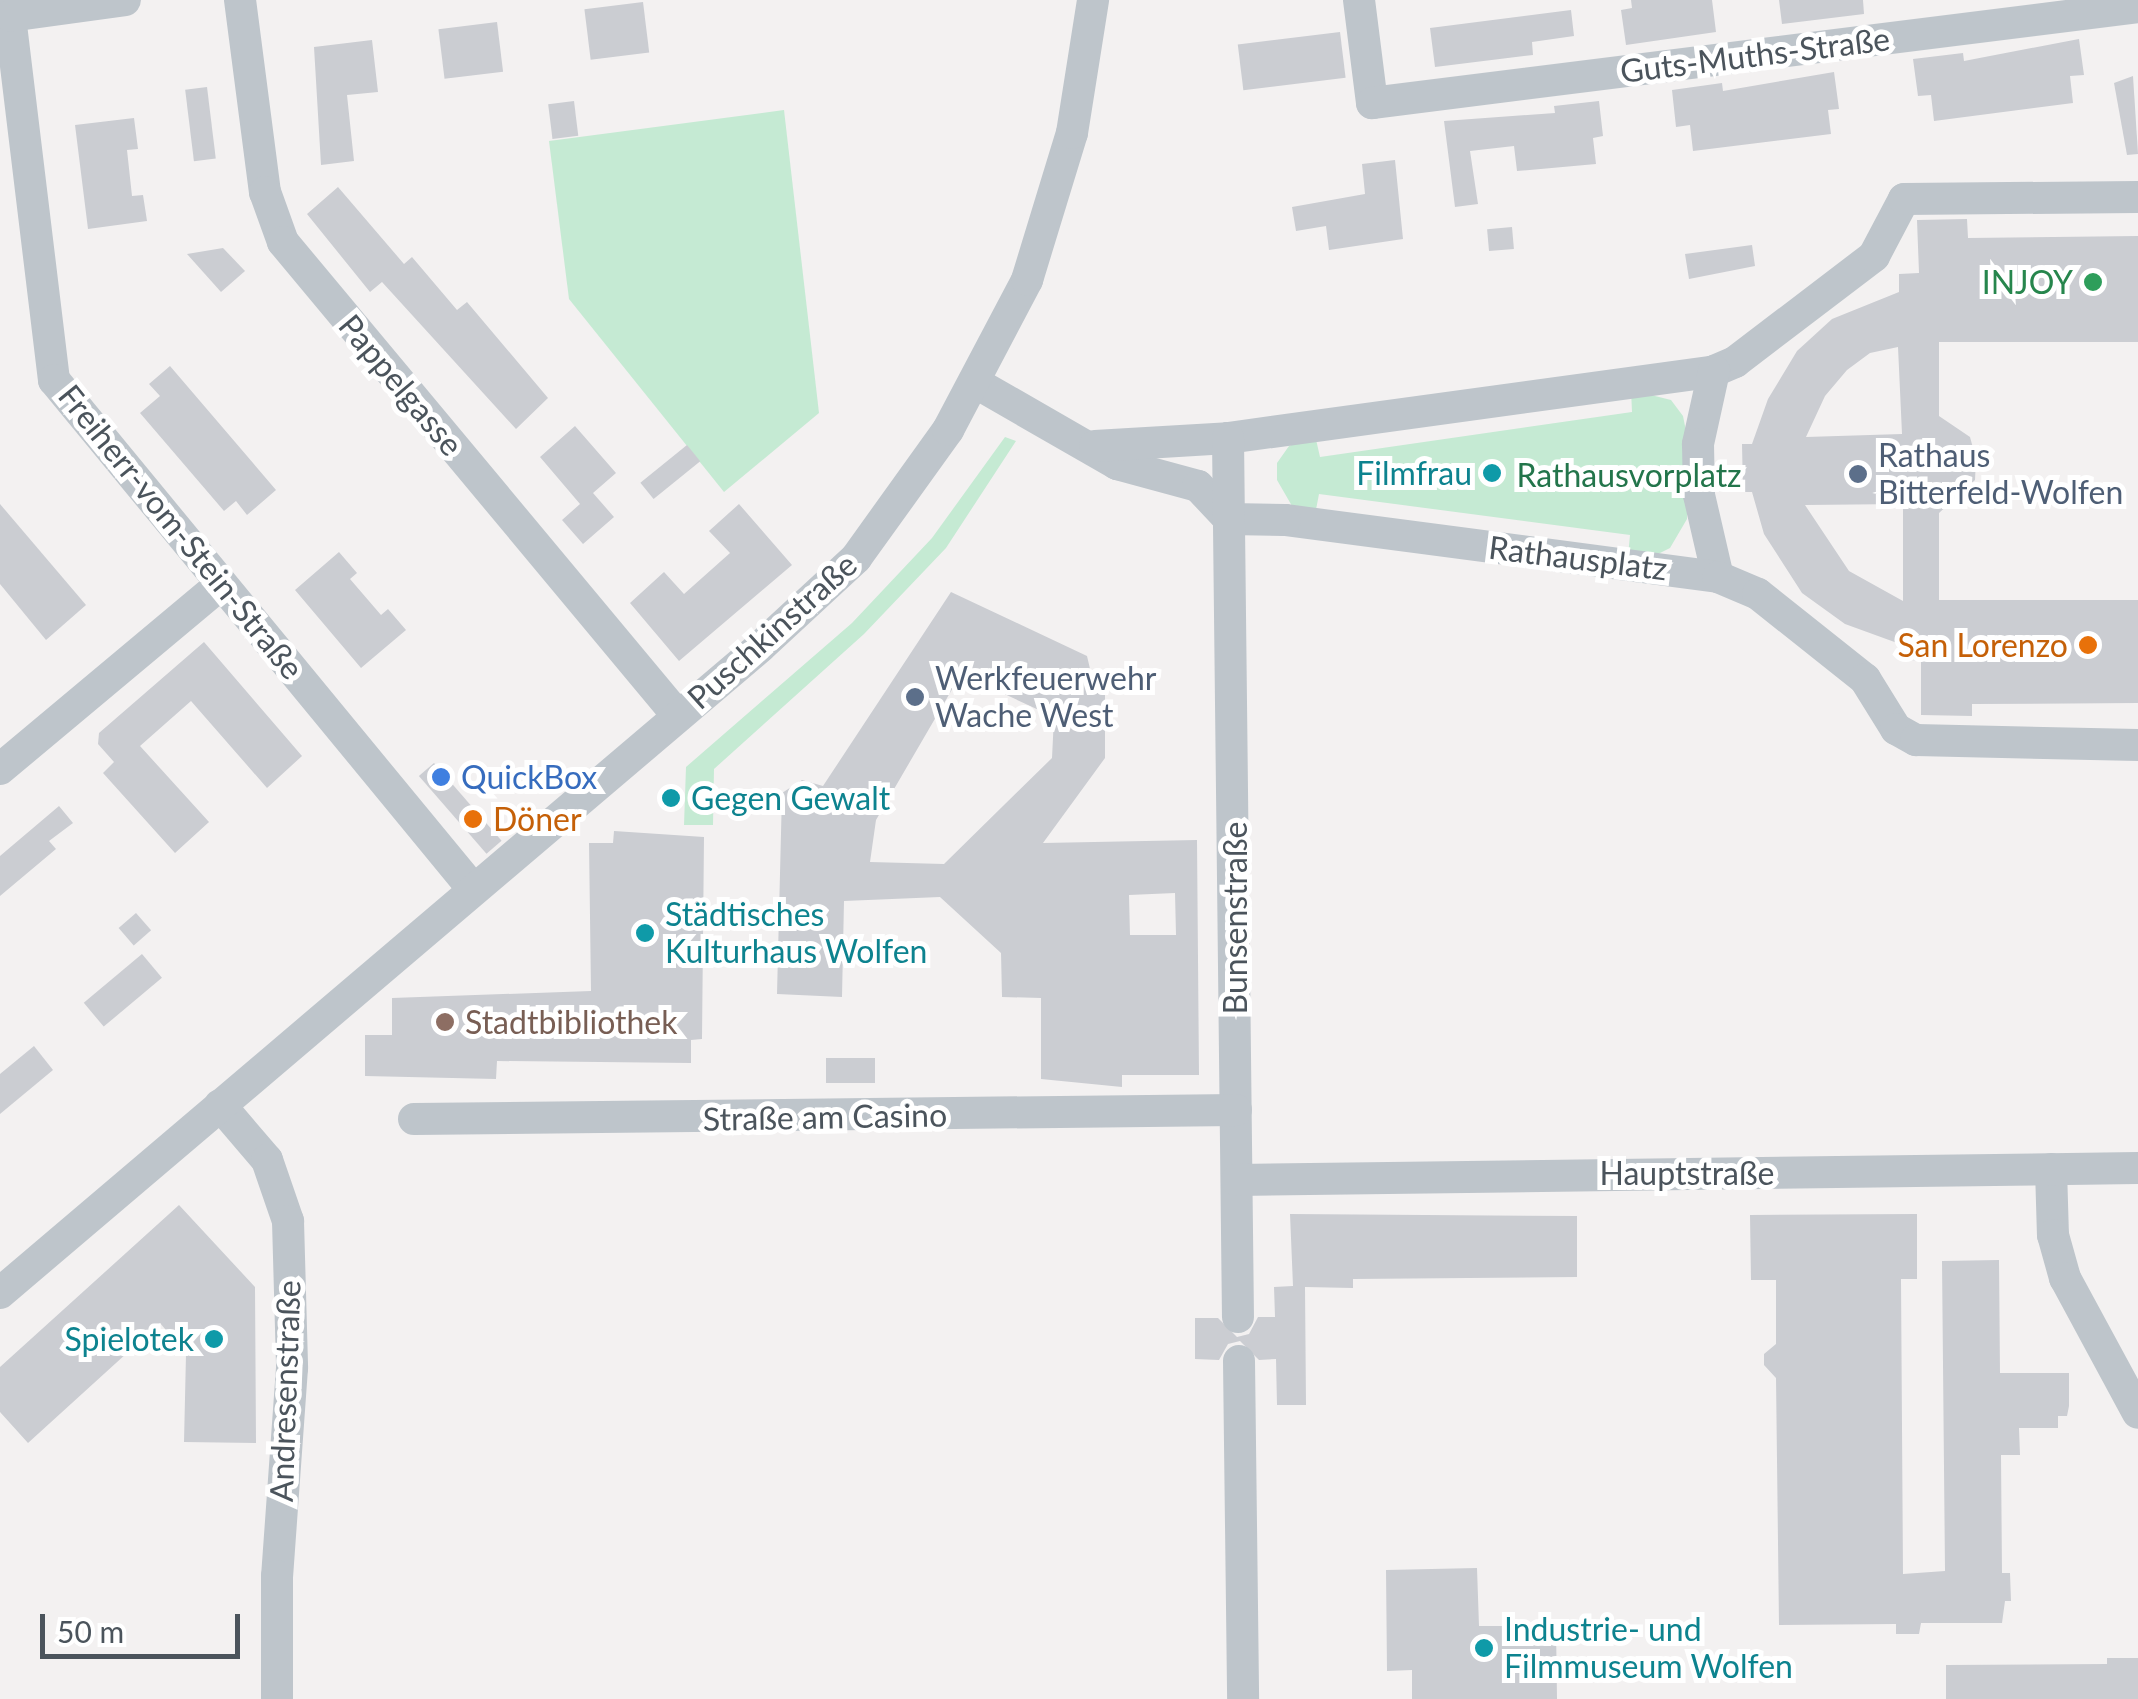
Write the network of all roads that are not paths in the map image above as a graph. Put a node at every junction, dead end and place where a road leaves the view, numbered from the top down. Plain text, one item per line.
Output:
1 (125, 0) edge
2 (240, 0) edge
3 (1094, 0) edge
4 (1359, 0) edge
5 (9, 8) edge
6 (2138, 8) edge
7 (2138, 197) edge
8 (1714, 370) junction
9 (976, 383) junction
10 (1228, 438) junction
11 (1095, 446) junction
12 (1229, 519) junction
13 (1718, 577) junction
14 (221, 584) junction
15 (678, 716) junction
16 (2138, 745) edge
17 (0, 769) edge
18 (473, 889) junction
19 (220, 1105) junction
20 (1236, 1110) junction
21 (414, 1120) dead end
22 (2138, 1168) edge
23 (2051, 1169) junction
24 (1237, 1180) junction
25 (0, 1293) edge
26 (1238, 1317) dead end
27 (1239, 1361) dead end
28 (2138, 1413) edge
29 (277, 1699) edge
30 (1244, 1699) edge

1 - 5 street
2 - 15 street, Pappelgasse
3 - 9 street, Puschkinstraße
4 - 6 street, Guts-Muths-Straße
5 - 14 street, Freiherr-vom-Stein-Straße
7 - 8 street
8 - 10 street
8 - 13 street, Rathausplatz
9 - 11 street
9 - 15 street, Puschkinstraße
10 - 11 street
10 - 12 street, Bunsenstraße
11 - 12 street
12 - 13 street, Rathausplatz
12 - 20 street, Bunsenstraße
13 - 16 street
14 - 17 street
14 - 18 street, Freiherr-vom-Stein-Straße
15 - 18 street, Puschkinstraße
18 - 19 street, Puschkinstraße
19 - 25 street, Puschkinstraße
19 - 29 street, Andresenstraße
20 - 21 street, Straße am Casino
20 - 24 street, Bunsenstraße
22 - 23 street, Hauptstraße
23 - 24 street, Hauptstraße
23 - 28 street
24 - 26 street, Bunsenstraße
27 - 30 street

